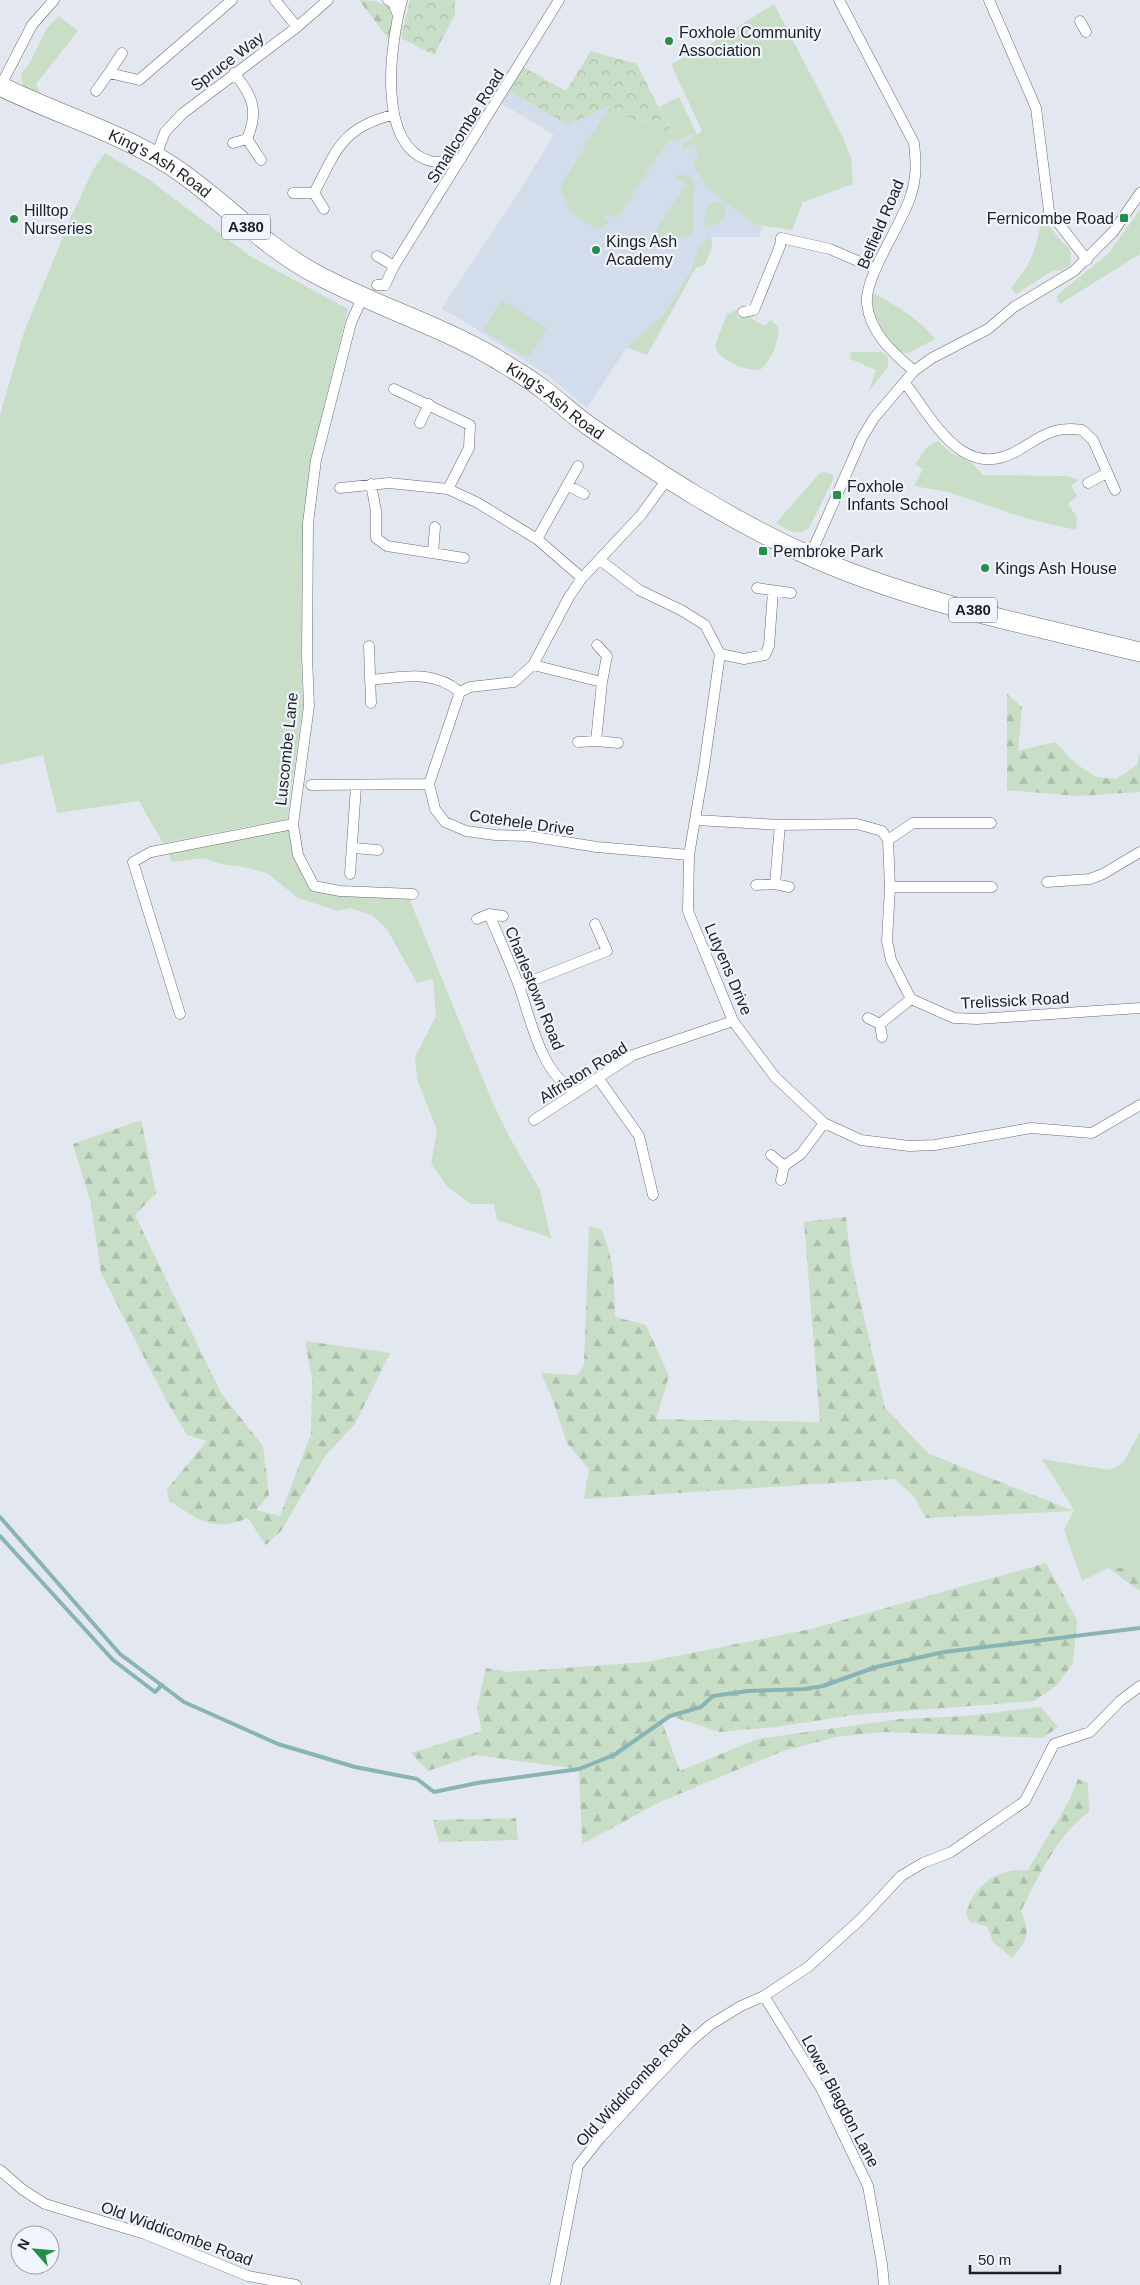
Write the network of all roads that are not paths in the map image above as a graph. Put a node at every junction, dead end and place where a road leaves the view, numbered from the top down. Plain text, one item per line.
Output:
1 (54, 0) edge
2 (232, 0) edge
3 (275, 0) edge
4 (328, 0) edge
5 (388, 0) edge
6 (402, 0) edge
7 (559, 0) edge
8 (839, 0) edge
9 (989, 0) edge
10 (398, 15) junction
11 (1080, 21) dead end
12 (297, 27) junction
13 (1086, 32) dead end
14 (122, 54) dead end
15 (109, 73) junction
16 (234, 73) junction
17 (0, 86) edge
18 (96, 91) dead end
19 (393, 115) junction
20 (247, 139) junction
21 (234, 143) dead end
22 (156, 156) junction
23 (461, 159) junction
24 (261, 160) dead end
25 (292, 193) dead end
26 (314, 193) junction
27 (1140, 193) edge
28 (324, 209) dead end
29 (377, 256) dead end
30 (1088, 260) junction
31 (394, 266) junction
32 (876, 269) junction
33 (376, 285) dead end
34 (362, 298) junction
35 (744, 312) dead end
36 (914, 372) junction
37 (905, 383) junction
38 (394, 389) dead end
39 (429, 404) junction
40 (420, 423) dead end
41 (578, 466) dead end
42 (1108, 474) junction
43 (668, 478) junction
44 (1088, 483) dead end
45 (371, 484) junction
46 (567, 485) junction
47 (340, 488) dead end
48 (448, 489) junction
49 (1115, 490) dead end
50 (584, 494) dead end
51 (435, 527) dead end
52 (537, 539) junction
53 (434, 553) junction
54 (810, 556) junction
55 (464, 558) dead end
56 (600, 560) junction
57 (582, 578) junction
58 (757, 588) dead end
59 (773, 591) junction
60 (791, 593) dead end
61 (597, 645) dead end
62 (369, 646) dead end
63 (1140, 652) edge
64 (720, 654) junction
65 (533, 665) junction
66 (370, 680) junction
67 (602, 682) junction
68 (460, 692) junction
69 (371, 702) dead end
70 (596, 740) junction
71 (578, 742) dead end
72 (618, 743) dead end
73 (429, 784) junction
74 (311, 785) dead end
75 (356, 786) junction
76 (696, 820) junction
77 (991, 823) dead end
78 (293, 824) junction
79 (780, 825) junction
80 (888, 840) junction
81 (354, 848) junction
82 (378, 850) dead end
83 (1140, 852) edge
84 (689, 855) junction
85 (350, 874) dead end
86 (1047, 882) dead end
87 (775, 884) junction
88 (756, 885) dead end
89 (890, 886) junction
90 (789, 887) dead end
91 (992, 887) dead end
92 (413, 894) dead end
93 (489, 914) junction
94 (504, 916) dead end
95 (477, 919) dead end
96 (595, 924) dead end
97 (519, 986) junction
98 (911, 999) junction
99 (1140, 1008) edge
100 (180, 1014) dead end
101 (868, 1018) dead end
102 (733, 1021) junction
103 (880, 1024) junction
104 (882, 1037) dead end
105 (598, 1078) junction
106 (576, 1092) junction
107 (1140, 1105) edge
108 (534, 1120) dead end
109 (824, 1123) junction
110 (771, 1155) dead end
111 (784, 1166) junction
112 (782, 1180) dead end
113 (653, 1195) dead end
114 (1140, 1686) edge
115 (764, 1996) junction
116 (0, 2170) edge
117 (296, 2285) edge
118 (555, 2285) edge
119 (884, 2285) edge

1 - 17 street
2 - 15 street
3 - 12 street
4 - 12 street, Spruce Way
5 - 10 street
6 - 10 street
7 - 23 street, Smallcombe Road
8 - 32 street, Belfield Road
9 - 30 street
10 - 19 street
11 - 13 street
12 - 16 street, Spruce Way
14 - 15 street
15 - 18 street
16 - 20 street
16 - 22 street, Spruce Way
17 - 22 highway, King's Ash Road / A380
19 - 23 street
19 - 26 street
20 - 21 street
20 - 24 street
22 - 34 highway, King's Ash Road / A380
23 - 31 street, Smallcombe Road
25 - 26 street
26 - 28 street
27 - 30 street
29 - 31 street
30 - 36 street
31 - 33 street, Smallcombe Road
32 - 35 street
32 - 36 street, Belfield Road
34 - 43 highway, King's Ash Road / A380
34 - 78 street, Luscombe Lane
36 - 37 street
37 - 42 street
37 - 54 street
38 - 39 street
39 - 40 street
39 - 48 street
41 - 46 street
42 - 44 street
42 - 49 street
43 - 54 highway, King's Ash Road / A380
43 - 56 street
45 - 47 street
45 - 48 street
45 - 53 street
46 - 50 street
46 - 52 street
48 - 52 street
51 - 53 street
52 - 57 street
53 - 55 street
54 - 63 highway, King's Ash Road / A380
56 - 57 street
56 - 64 street
57 - 65 street
58 - 59 street
59 - 60 street
59 - 64 street
61 - 67 street
62 - 66 street
64 - 76 street, Lutyens Drive
65 - 67 street
65 - 68 street
66 - 68 street
66 - 69 street
67 - 70 street
68 - 73 street
70 - 71 street
70 - 72 street
73 - 75 street
73 - 84 street, Cotehele Drive
74 - 75 street
75 - 81 street
76 - 79 street
76 - 84 street, Lutyens Drive
77 - 80 street
78 - 92 street
78 - 100 street, Luscombe Lane
79 - 80 street
79 - 87 street
80 - 89 street
81 - 82 street
81 - 85 street
83 - 86 street
84 - 102 street, Lutyens Drive
87 - 88 street
87 - 90 street
89 - 91 street
89 - 98 street
93 - 94 street, Charlestown Road
93 - 95 street, Charlestown Road
93 - 97 street, Charlestown Road
96 - 97 street
97 - 106 street, Charlestown Road
98 - 99 street, Trelissick Road
98 - 103 street
101 - 103 street
102 - 105 street, Alfriston Road
102 - 109 street, Lutyens Drive
103 - 104 street
105 - 106 street, Alfriston Road
105 - 113 street
106 - 108 street, Alfriston Road
107 - 109 street, Lutyens Drive
109 - 111 street
110 - 111 street
111 - 112 street
114 - 115 street, Old Widdicombe Road
115 - 118 street, Old Widdicombe Road
115 - 119 street, Lower Blagdon Lane
116 - 117 street, Old Widdicombe Road

